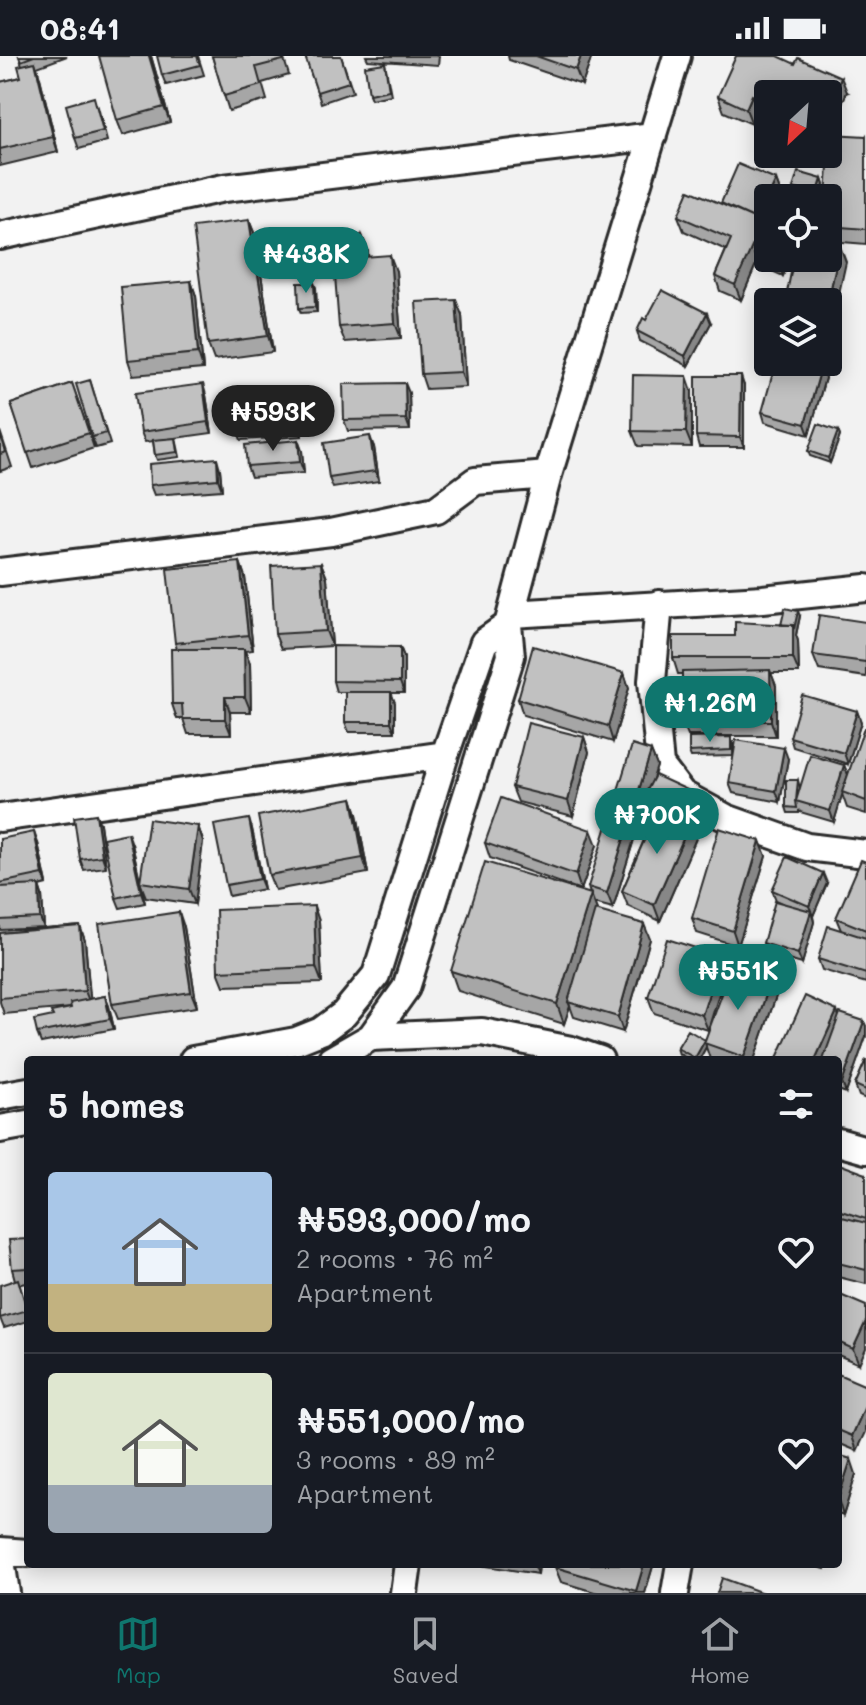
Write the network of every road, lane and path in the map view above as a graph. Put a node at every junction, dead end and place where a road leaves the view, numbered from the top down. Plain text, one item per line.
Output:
1 (677, 56) edge
2 (653, 136) junction
3 (0, 236) edge
4 (548, 475) junction
5 (0, 572) edge
6 (866, 588) edge
7 (659, 604) junction
8 (510, 619) junction
9 (445, 755) junction
10 (0, 818) edge
11 (866, 854) edge
12 (371, 1037) junction
13 (569, 1055) edge
14 (215, 1056) edge
15 (338, 1056) edge
16 (24, 1092) edge
17 (0, 1096) edge
18 (24, 1125) edge
19 (0, 1129) edge
20 (842, 1143) edge
21 (866, 1150) edge
22 (0, 1552) edge
23 (24, 1553) edge
24 (407, 1568) edge
25 (679, 1568) edge
26 (6, 1593) edge
27 (404, 1593) edge
28 (675, 1593) edge

1 - 2 street
2 - 3 street
2 - 4 street
4 - 5 street
4 - 8 street
6 - 7 street
7 - 8 street
7 - 11 street
8 - 9 street
8 - 12 street
9 - 10 street
9 - 14 street
12 - 13 street
12 - 15 street
16 - 17 street
18 - 19 street
20 - 21 street
22 - 23 street
22 - 26 street
24 - 27 street
25 - 28 street

